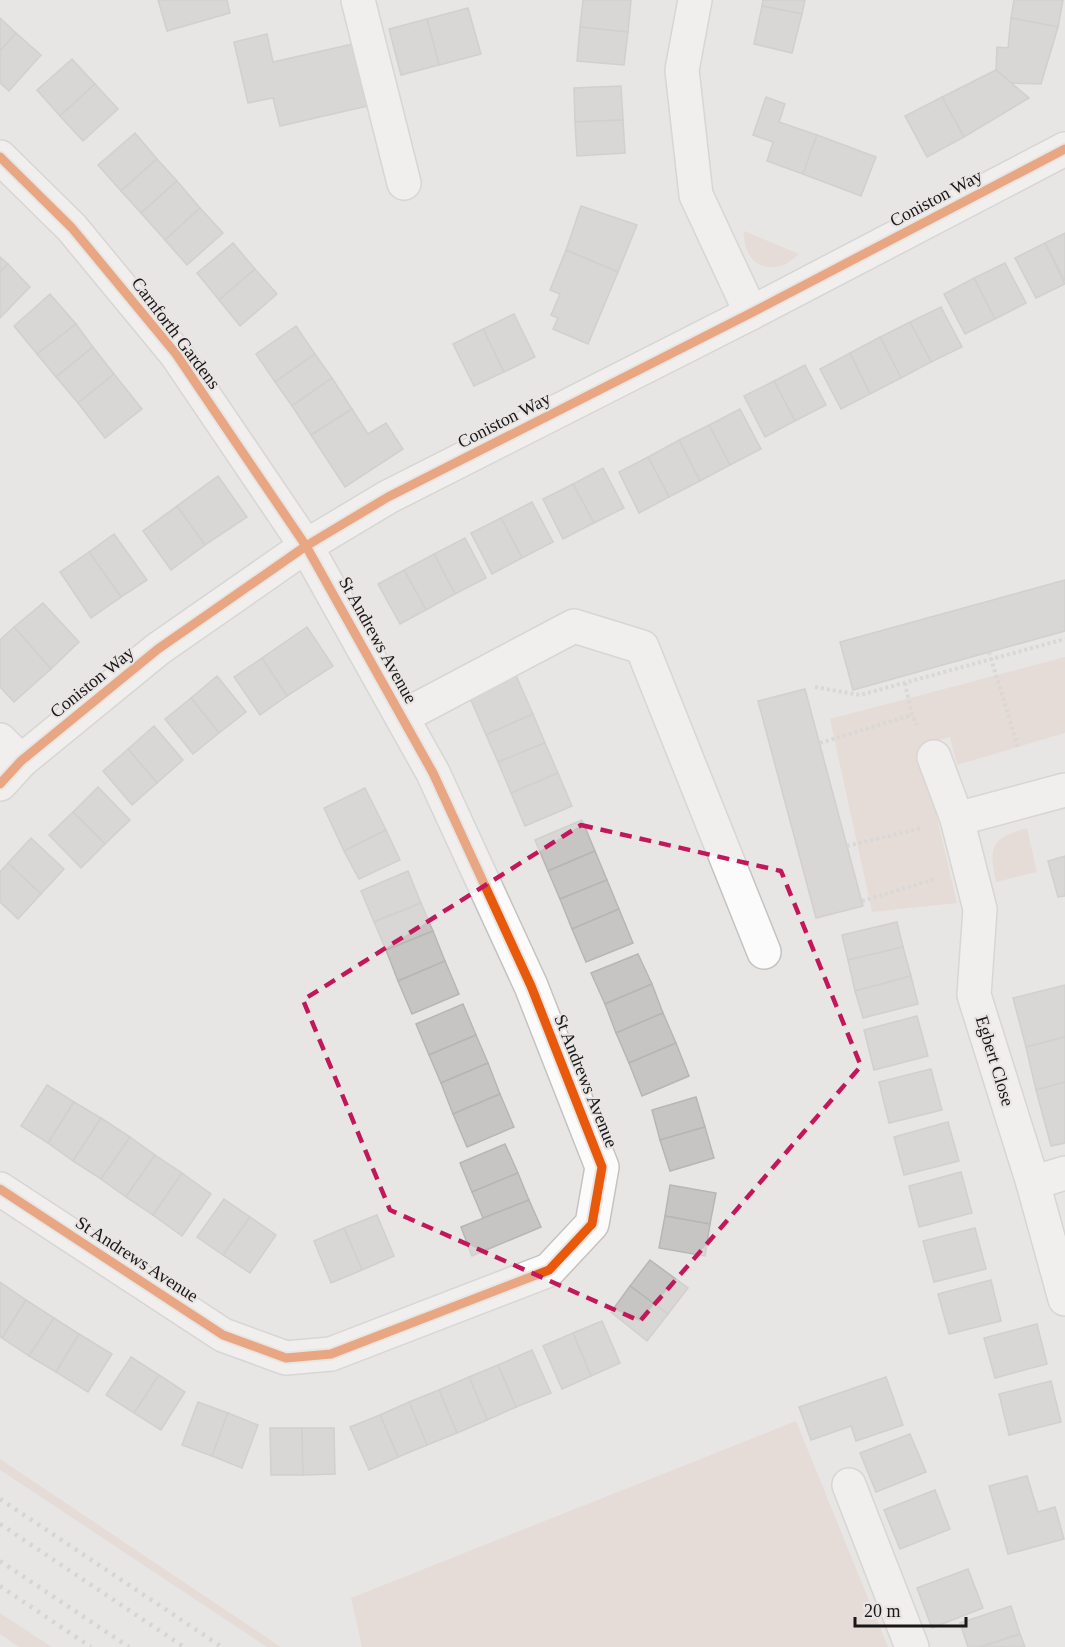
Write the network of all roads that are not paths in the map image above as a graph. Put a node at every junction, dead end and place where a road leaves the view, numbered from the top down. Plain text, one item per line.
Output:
1 (358, 0) edge
2 (695, 0) edge
3 (1065, 149) edge
4 (0, 157) edge
5 (404, 183) dead end
6 (751, 313) junction
7 (306, 546) junction
8 (402, 717) junction
9 (934, 756) road end
10 (7, 762) edge
11 (1065, 790) edge
12 (957, 819) junction
13 (764, 952) dead end
14 (1065, 1173) edge
15 (1033, 1183) junction
16 (0, 1189) edge
17 (1065, 1299) edge
18 (849, 1485) dead end
19 (912, 1647) edge

1 - 5 street
2 - 6 street
3 - 6 street, Coniston Way
4 - 7 street, Carnforth Gardens
6 - 7 street, Coniston Way
7 - 8 street, St Andrews Avenue
7 - 10 street, Coniston Way
8 - 13 street
8 - 16 street, St Andrews Avenue
9 - 12 street, Egbert Close
11 - 12 street
12 - 15 street, Egbert Close
14 - 15 street
15 - 17 street, Egbert Close
18 - 19 street

